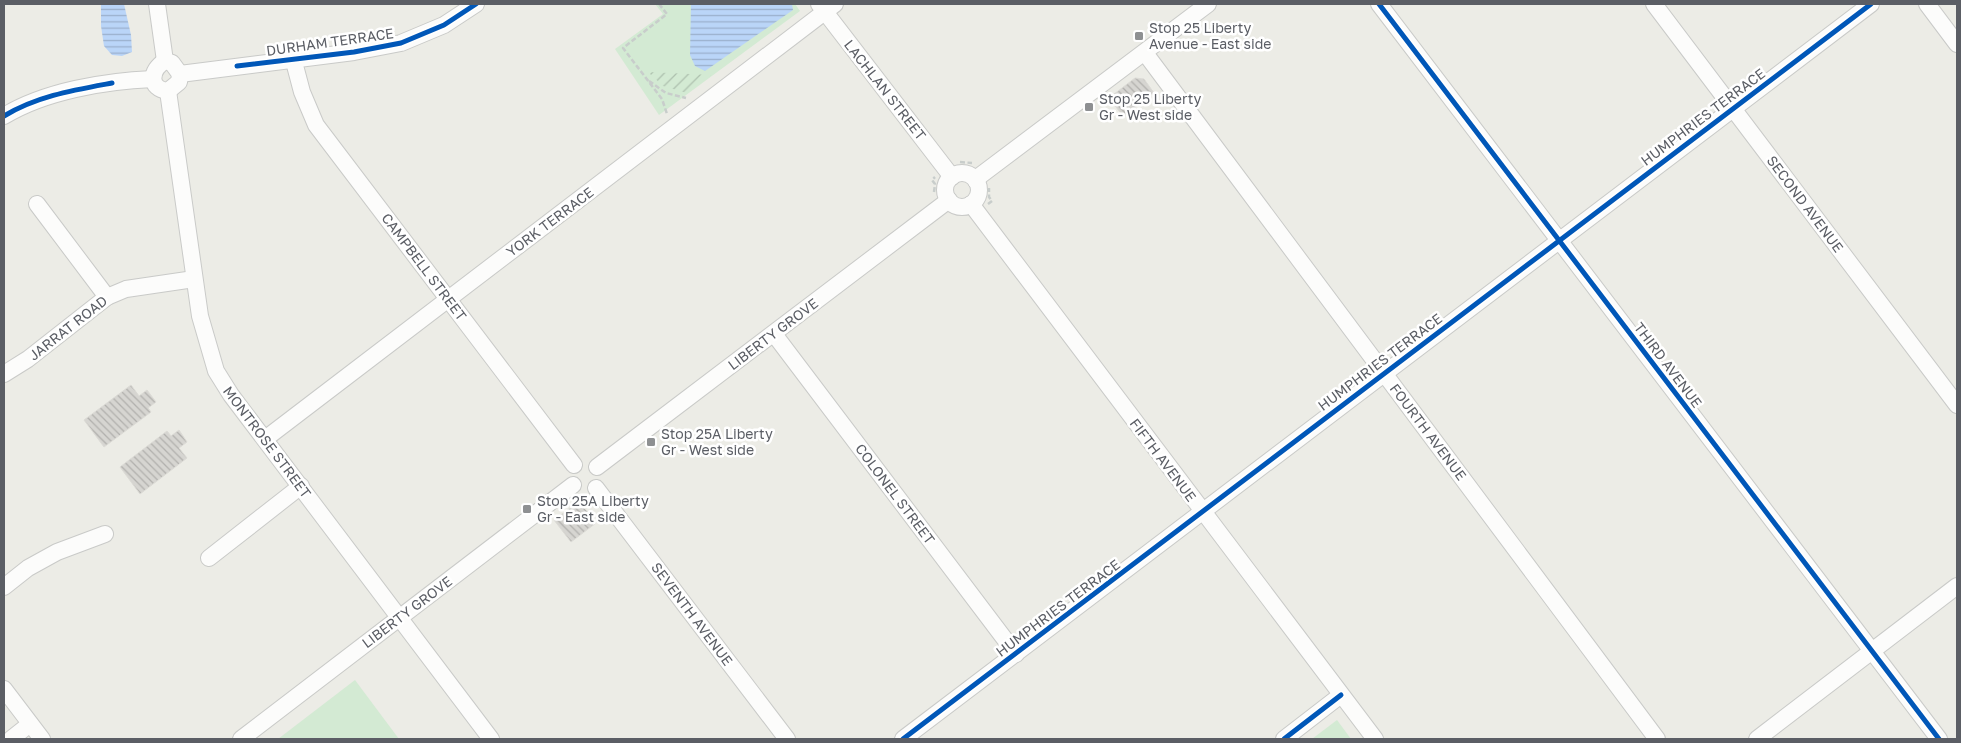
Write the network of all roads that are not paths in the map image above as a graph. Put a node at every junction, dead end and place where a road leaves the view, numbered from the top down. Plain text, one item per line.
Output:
1 (156, 4) edge
2 (476, 4) edge
3 (1208, 4) edge
4 (1379, 4) edge
5 (1654, 4) edge
6 (1871, 4) edge
7 (1927, 4) edge
8 (826, 6) edge
9 (1957, 44) edge
10 (1145, 53) junction
11 (293, 58) junction
12 (165, 61) junction
13 (180, 74) junction
14 (153, 79) junction
15 (168, 91) junction
16 (1733, 108) junction
17 (4, 116) edge
18 (952, 177) junction
19 (976, 181) junction
20 (948, 200) junction
21 (37, 204) dead end
22 (971, 204) junction
23 (1559, 241) junction
24 (194, 279) junction
25 (107, 297) junction
26 (448, 299) junction
27 (774, 334) junction
28 (1384, 373) junction
29 (4, 374) edge
30 (1957, 405) edge
31 (264, 439) junction
32 (574, 465) junction
33 (597, 466) junction
34 (573, 485) junction
35 (301, 486) junction
36 (596, 488) junction
37 (1202, 512) junction
38 (105, 534) dead end
39 (209, 558) dead end
40 (1957, 586) edge
41 (4, 587) edge
42 (400, 618) junction
43 (1872, 651) junction
44 (1016, 654) junction
45 (4, 690) edge
46 (1341, 695) junction
47 (30, 724) junction
48 (11, 739) edge
49 (42, 739) edge
50 (241, 739) edge
51 (492, 739) edge
52 (787, 739) edge
53 (903, 739) edge
54 (1284, 739) edge
55 (1375, 739) edge
56 (1657, 739) edge
57 (1757, 739) edge
58 (1939, 739) edge

1 - 12 street
2 - 11 street, DURHAM TERRACE
3 - 10 street
4 - 23 street, THIRD AVENUE
5 - 16 street, SECOND AVENUE
6 - 16 street, HUMPHRIES TERRACE
7 - 9 street
8 - 18 street, LACHLAN STREET
8 - 26 street, YORK TERRACE
10 - 19 street
10 - 28 street, FOURTH AVENUE
11 - 13 street, DURHAM TERRACE
11 - 26 street, CAMPBELL STREET
12 - 13 street
12 - 14 street
13 - 15 street
14 - 15 street
14 - 17 street
15 - 24 street, MONTROSE STREET
16 - 23 street, HUMPHRIES TERRACE
16 - 30 street, SECOND AVENUE
18 - 19 street
18 - 20 street
19 - 22 street
20 - 22 street
20 - 27 street, LIBERTY GROVE
21 - 25 street
22 - 37 street, FIFTH AVENUE
23 - 28 street, HUMPHRIES TERRACE
23 - 43 street, THIRD AVENUE
24 - 25 street, JARRAT ROAD
24 - 31 street, MONTROSE STREET
25 - 29 street, JARRAT ROAD
26 - 31 street, YORK TERRACE
26 - 32 street, CAMPBELL STREET
27 - 33 street, LIBERTY GROVE
27 - 44 street, COLONEL STREET
28 - 37 street, HUMPHRIES TERRACE
28 - 56 street, FOURTH AVENUE
31 - 35 street, MONTROSE STREET
32 - 33 street
32 - 34 street
33 - 36 street
34 - 36 street
34 - 42 street, LIBERTY GROVE
35 - 39 street
35 - 42 street, MONTROSE STREET
36 - 52 street, SEVENTH AVENUE
37 - 44 street, HUMPHRIES TERRACE
37 - 46 street, FIFTH AVENUE
38 - 41 street
40 - 43 street
42 - 50 street, LIBERTY GROVE
42 - 51 street, MONTROSE STREET
43 - 57 street
43 - 58 street, THIRD AVENUE
44 - 53 street, HUMPHRIES TERRACE
45 - 47 street
46 - 54 street
46 - 55 street, FIFTH AVENUE
47 - 48 street
47 - 49 street

